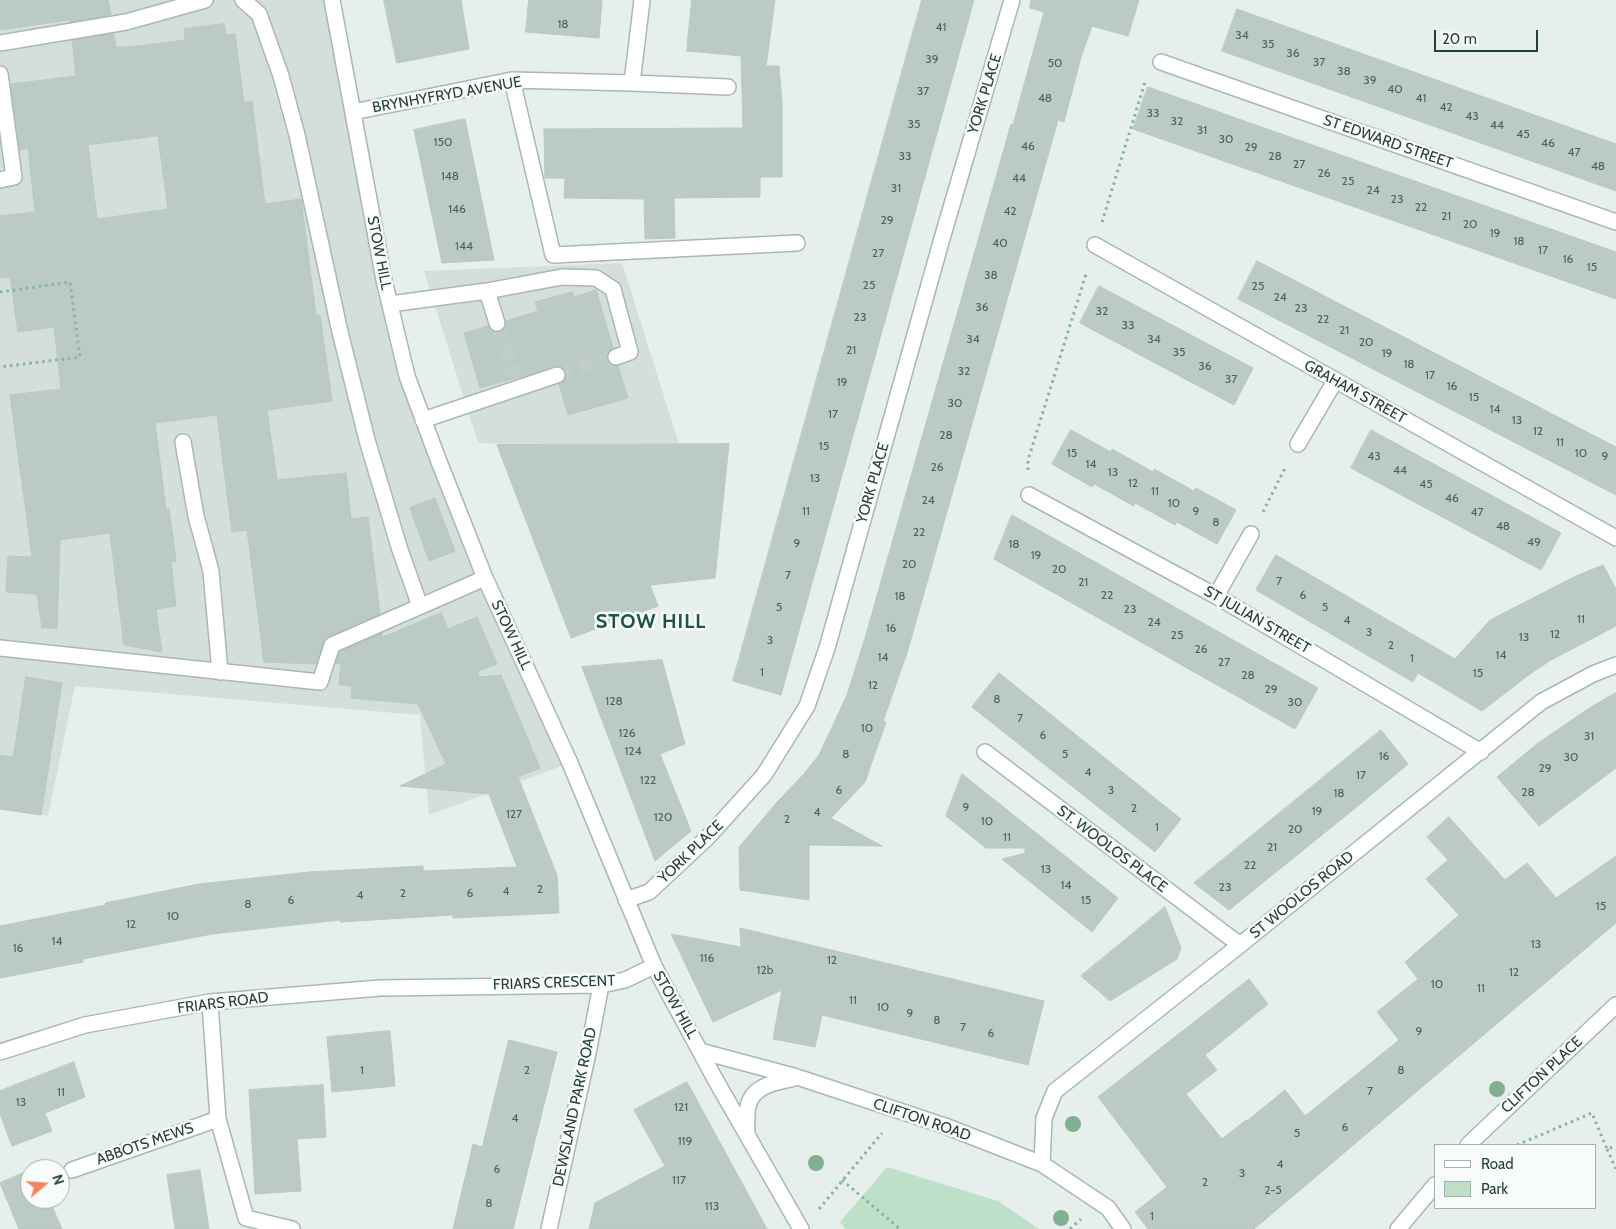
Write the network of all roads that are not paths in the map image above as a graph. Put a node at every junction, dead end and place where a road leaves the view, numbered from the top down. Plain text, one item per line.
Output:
1 (205, 0) edge
2 (243, 0) edge
3 (332, 0) edge
4 (642, 0) edge
5 (1012, 0) edge
6 (0, 43) edge
7 (1161, 62) road end
8 (0, 74) edge
9 (512, 80) junction
10 (632, 84) junction
11 (728, 87) dead end
12 (352, 112) junction
13 (0, 180) edge
14 (1616, 222) edge
15 (798, 243) dead end
16 (1095, 245) road end
17 (487, 291) junction
18 (390, 304) junction
19 (497, 323) tunnel mouth
20 (616, 357) tunnel mouth
21 (556, 376) tunnel mouth
22 (1335, 381) junction
23 (424, 420) junction
24 (183, 442) dead end
25 (1298, 444) road end
26 (1029, 494) road end
27 (1251, 534) road end
28 (1616, 538) edge
29 (485, 578) junction
30 (1216, 596) junction
31 (420, 606) junction
32 (0, 648) edge
33 (1616, 665) edge
34 (220, 672) junction
35 (985, 752) dead end
36 (1481, 752) junction
37 (626, 900) junction
38 (1240, 945) junction
39 (654, 966) junction
40 (601, 985) junction
41 (450, 987) joint
42 (210, 1002) junction
43 (1616, 1005) edge
44 (700, 1051) junction
45 (0, 1052) edge
46 (797, 1077) junction
47 (218, 1119) junction
48 (747, 1136) junction
49 (1469, 1144) edge
50 (1042, 1164) junction
51 (72, 1170) dead end
52 (1434, 1186) edge
53 (292, 1229) edge
54 (550, 1229) edge
55 (801, 1229) edge
56 (1123, 1229) edge
57 (1398, 1229) edge

1 - 6 street
2 - 31 street
3 - 12 street, STOW HILL
4 - 10 street
5 - 37 street, YORK PLACE
7 - 14 street, ST EDWARD STREET
8 - 13 street
9 - 10 street, BRYNHYFRYD AVENUE
9 - 12 street, BRYNHYFRYD AVENUE
9 - 15 street
10 - 11 street, BRYNHYFRYD AVENUE
12 - 18 street, STOW HILL
16 - 22 street, GRAHAM STREET
17 - 18 street
17 - 19 street
17 - 20 street
18 - 23 street, STOW HILL
21 - 23 street
22 - 25 street
22 - 28 street, GRAHAM STREET
23 - 29 street, STOW HILL
24 - 34 street
26 - 30 street, ST JULIAN STREET
27 - 30 street
29 - 31 street
29 - 37 street, STOW HILL
30 - 36 street, ST JULIAN STREET
31 - 34 street
32 - 34 street
33 - 36 street, ST WOOLOS ROAD
35 - 38 street, ST. WOOLOS PLACE
36 - 38 street, ST WOOLOS ROAD
37 - 39 street, STOW HILL
38 - 50 street, ST WOOLOS ROAD
39 - 40 street, FRIARS CRESCENT
39 - 44 street, STOW HILL
40 - 41 street, FRIARS CRESCENT
40 - 54 street, DEWSLAND PARK ROAD
41 - 42 street, FRIARS ROAD
42 - 45 street, FRIARS ROAD
42 - 47 street
43 - 49 street, CLIFTON PLACE
44 - 46 street, CLIFTON ROAD
44 - 48 street, STOW HILL
46 - 48 street
46 - 50 street, CLIFTON ROAD
47 - 51 street, ABBOTS MEWS
47 - 53 street
48 - 55 street, STOW HILL
50 - 56 street, CLIFTON ROAD
52 - 57 street

